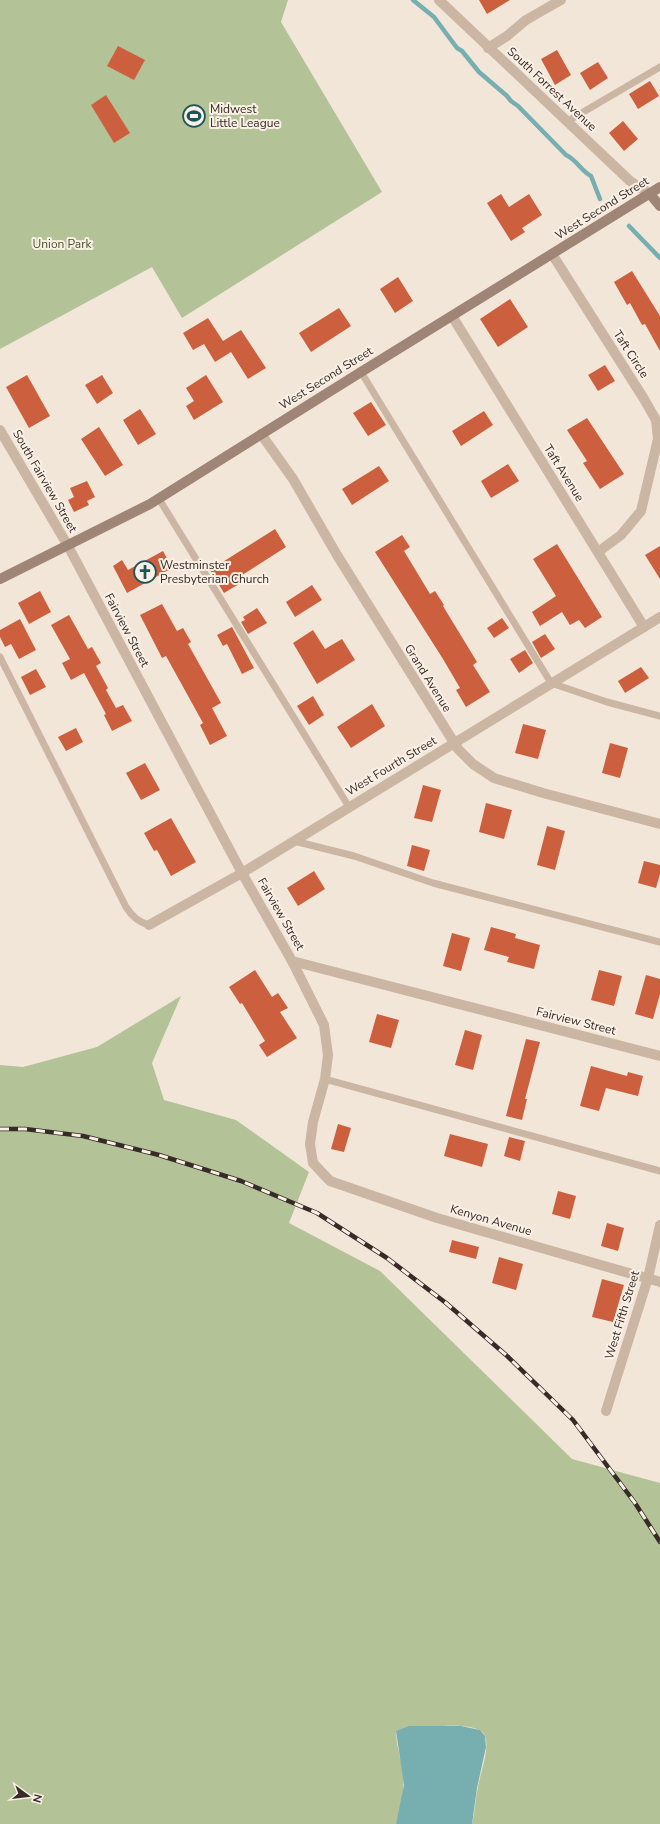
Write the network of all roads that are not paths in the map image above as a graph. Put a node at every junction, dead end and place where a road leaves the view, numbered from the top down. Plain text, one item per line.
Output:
1 (440, 0) edge
2 (561, 0) edge
3 (488, 48) junction
4 (660, 67) edge
5 (568, 121) junction
6 (660, 187) edge
7 (650, 194) junction
8 (660, 206) edge
9 (552, 254) junction
10 (452, 316) junction
11 (361, 372) junction
12 (0, 431) edge
13 (261, 434) junction
14 (159, 499) junction
15 (68, 546) junction
16 (598, 552) junction
17 (0, 579) edge
18 (660, 617) edge
19 (644, 627) junction
20 (0, 657) edge
21 (551, 683) junction
22 (660, 716) edge
23 (453, 743) junction
24 (350, 807) junction
25 (660, 824) edge
26 (294, 841) junction
27 (242, 873) junction
28 (149, 925) joint
29 (660, 942) edge
30 (292, 961) junction
31 (660, 1056) edge
32 (325, 1079) junction
33 (660, 1171) edge
34 (660, 1225) edge
35 (648, 1278) junction
36 (660, 1282) edge
37 (606, 1411) dead end

1 - 3 street, South Forrest Avenue
2 - 3 street
3 - 5 street, South Forrest Avenue
4 - 5 lane
5 - 7 street, South Forrest Avenue
6 - 7 main road, West Second Street
7 - 8 main road
7 - 9 main road, West Second Street
9 - 10 main road, West Second Street
9 - 16 street, Taft Circle
10 - 11 main road, West Second Street
10 - 16 street, Taft Avenue
11 - 13 main road, West Second Street
11 - 21 lane
12 - 15 street, South Fairview Street
13 - 14 main road, West Second Street
13 - 23 street, Grand Avenue
14 - 15 main road, West Second Street
14 - 24 lane
15 - 17 main road, West Second Street
15 - 27 street, Fairview Street
16 - 19 street, Taft Avenue
18 - 19 street
19 - 21 street, West Fourth Street
20 - 28 lane
21 - 22 lane
21 - 23 street, West Fourth Street
23 - 24 street, West Fourth Street
23 - 25 street, Grand Avenue
24 - 26 street, West Fourth Street
26 - 27 street, West Fourth Street
26 - 29 lane
27 - 28 street, West Fourth Street
27 - 30 street, Fairview Street
30 - 31 street, Fairview Street
30 - 32 street
32 - 33 lane
32 - 35 street, Kenyon Avenue
34 - 35 street, West Fifth Street
35 - 36 street, Kenyon Avenue
35 - 37 street, West Fifth Street

